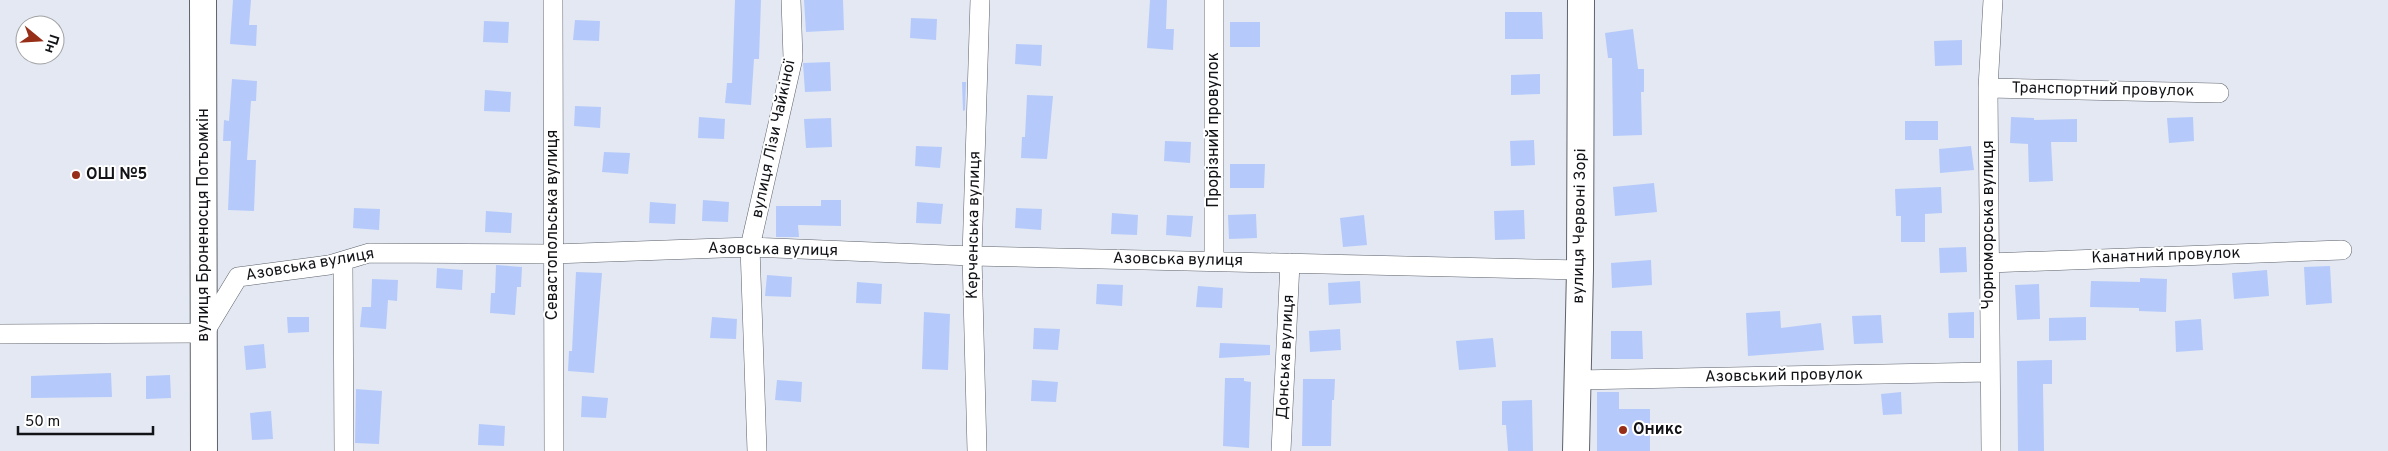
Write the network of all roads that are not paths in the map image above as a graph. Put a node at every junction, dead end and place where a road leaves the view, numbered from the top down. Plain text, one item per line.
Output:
1 (203, 0) edge
2 (552, 0) edge
3 (791, 0) edge
4 (980, 0) edge
5 (1214, 0) edge
6 (1581, 0) edge
7 (1993, 0) edge
8 (1988, 88) junction
9 (2219, 92) dead end
10 (750, 247) junction
11 (2342, 250) dead end
12 (553, 254) junction
13 (972, 256) junction
14 (343, 260) junction
15 (1214, 261) junction
16 (1290, 262) junction
17 (1989, 263) junction
18 (1580, 270) junction
19 (204, 333) junction
20 (0, 334) edge
21 (1990, 372) junction
22 (1577, 380) junction
23 (204, 451) edge
24 (344, 451) edge
25 (554, 451) edge
26 (757, 451) edge
27 (977, 451) edge
28 (1281, 451) edge
29 (1576, 451) edge
30 (1991, 451) edge

1 - 19 street, вулиця Броненосця Потьомкін
2 - 12 street, Севастопольська вулиця
3 - 10 street, вулиця Лізи Чайкіної
4 - 13 street, Керченська вулиця
5 - 15 street, Прорізний провулок
6 - 18 street, вулиця Червоні Зорі
7 - 8 street, Чорноморська вулиця
8 - 9 street, Транспортний провулок
8 - 17 street, Чорноморська вулиця
10 - 12 street, Азовська вулиця
10 - 13 street, Азовська вулиця
10 - 26 street, вулиця Лізи Чайкіної
11 - 17 street, Канатний провулок
12 - 14 street, Азовська вулиця
12 - 25 street, Севастопольська вулиця
13 - 15 street, Азовська вулиця
13 - 27 street, Керченська вулиця
14 - 19 street, Азовська вулиця
14 - 24 street
15 - 16 street, Азовська вулиця
16 - 18 street, Азовська вулиця
16 - 28 street, Донська вулиця
17 - 21 street, Чорноморська вулиця
18 - 22 street, вулиця Червоні Зорі
19 - 20 street
19 - 23 street, вулиця Броненосця Потьомкін
21 - 22 street, Азовський провулок
21 - 30 street, Чорноморська вулиця
22 - 29 street, вулиця Червоні Зорі

